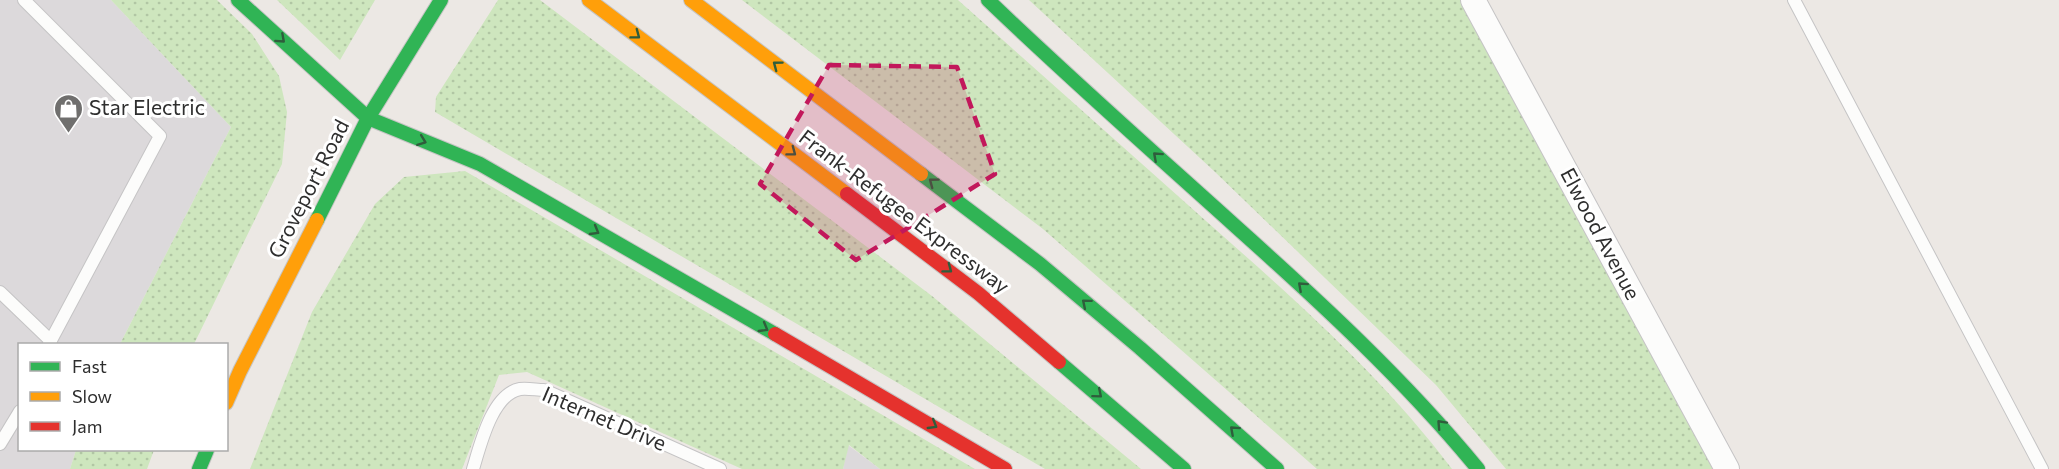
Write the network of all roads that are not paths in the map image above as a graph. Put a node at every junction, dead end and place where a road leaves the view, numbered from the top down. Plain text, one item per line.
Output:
1 (24, 0) edge
2 (238, 0) edge
3 (441, 0) edge
4 (589, 0) edge
5 (691, 0) edge
6 (988, 0) edge
7 (1473, 0) edge
8 (1794, 0) edge
9 (368, 118) junction
10 (0, 292) edge
11 (50, 343) edge
12 (228, 398) edge
13 (18, 414) edge
14 (0, 444) edge
15 (207, 451) edge
16 (199, 469) edge
17 (472, 469) edge
18 (720, 469) edge
19 (1005, 469) edge
20 (1184, 469) edge
21 (1277, 469) edge
22 (1478, 469) edge
23 (1726, 469) edge
24 (2043, 469) edge

1 - 11 lane
2 -> 9 main road
3 - 9 main road, Groveport Road
4 -> 20 main road, Frank-Refugee Expressway
21 -> 5 main road, Frank-Refugee Expressway
22 -> 6 main road
7 - 23 street, Elwood Avenue
8 - 24 lane
9 - 12 main road, Groveport Road
9 -> 19 main road
10 - 11 lane
13 - 14 lane
15 - 16 main road
17 - 18 lane, Internet Drive

